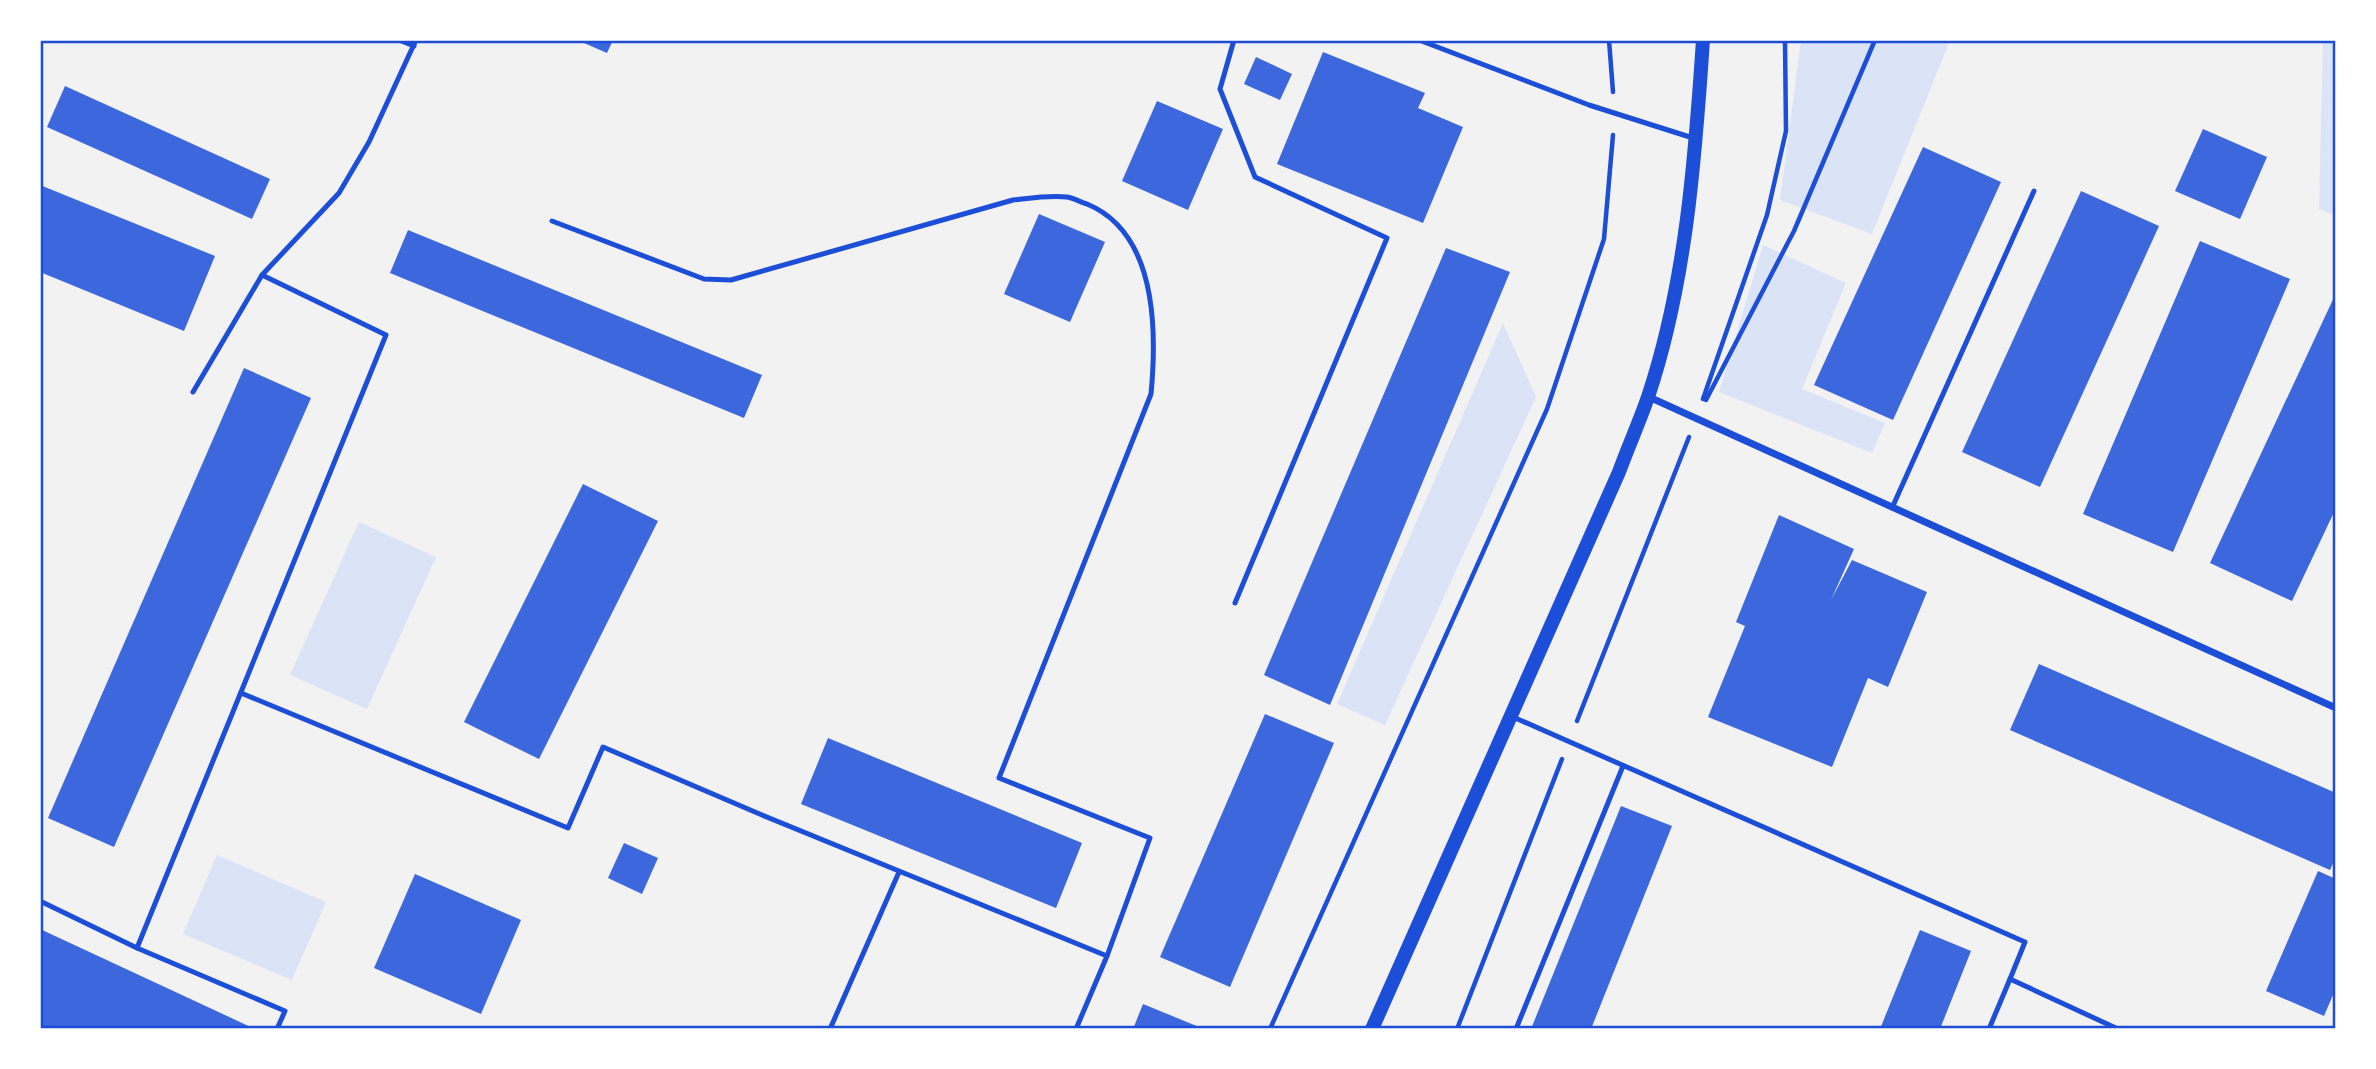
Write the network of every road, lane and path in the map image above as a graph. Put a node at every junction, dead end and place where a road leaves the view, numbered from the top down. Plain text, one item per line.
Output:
1 (400, 40) edge
2 (1234, 40) edge
3 (1419, 40) edge
4 (1609, 40) edge
5 (1703, 40) edge
6 (1786, 40) edge
7 (1875, 40) edge
8 (415, 43) edge
9 (1615, 113) junction
10 (1696, 139) junction
11 (2034, 191) dead end
12 (552, 221) dead end
13 (262, 275) junction
14 (193, 391) dead end
15 (1648, 397) junction
16 (1696, 419) junction
17 (1892, 508) junction
18 (1235, 603) dead end
19 (241, 693) junction
20 (2336, 708) edge
21 (1510, 716) junction
22 (1569, 742) junction
23 (1623, 766) junction
24 (899, 872) junction
25 (40, 901) edge
26 (138, 948) junction
27 (1107, 957) junction
28 (2010, 979) junction
29 (277, 1029) edge
30 (830, 1029) edge
31 (1076, 1029) edge
32 (1270, 1029) edge
33 (1372, 1029) edge
34 (1457, 1029) edge
35 (1516, 1029) edge
36 (1989, 1029) edge
37 (2118, 1029) edge

1 - 8 lane
2 - 18 lane
3 - 9 lane
4 - 9 path
5 - 10 main road
6 - 16 path
7 - 16 path
8 - 13 lane
9 - 10 lane
9 - 32 path
10 - 15 main road
11 - 17 lane
12 - 27 lane
13 - 14 lane
13 - 19 lane
15 - 16 street
15 - 21 main road
16 - 17 street
16 - 22 path
17 - 20 street
19 - 24 lane
19 - 26 lane
21 - 22 lane
21 - 33 main road
22 - 23 lane
22 - 34 path
23 - 28 lane
23 - 35 lane
24 - 27 lane
24 - 30 lane
25 - 26 lane
26 - 29 lane
27 - 31 lane
28 - 36 lane
28 - 37 lane

